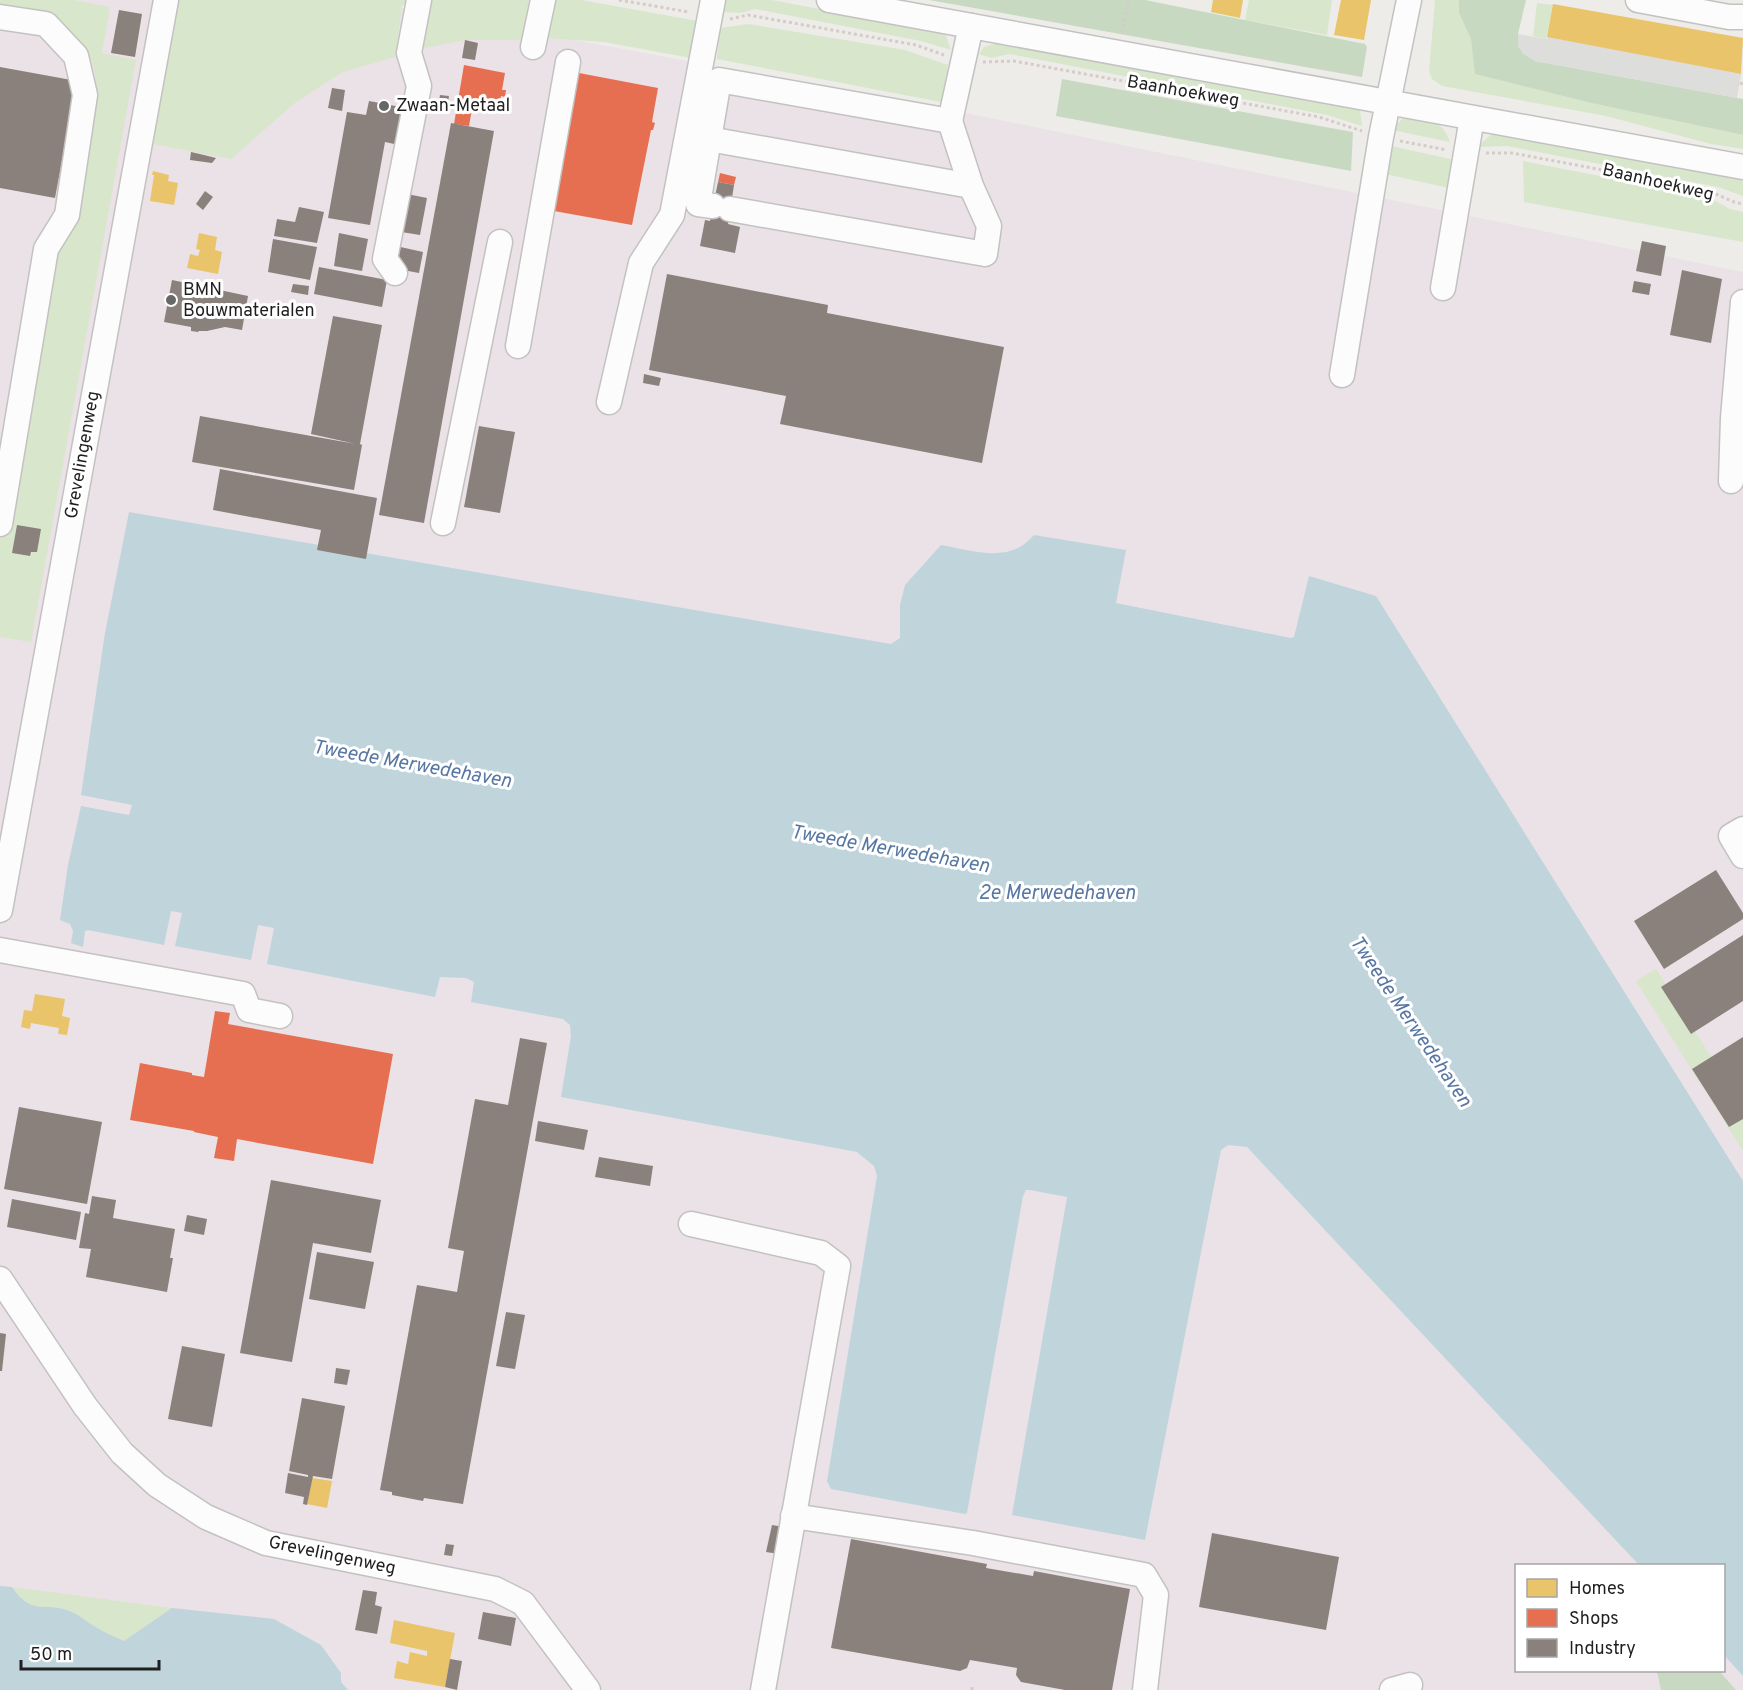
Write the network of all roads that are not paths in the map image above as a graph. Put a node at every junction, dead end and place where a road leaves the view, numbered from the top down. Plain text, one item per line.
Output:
1 (166, 0) edge
2 (419, 0) edge
3 (543, 0) edge
4 (829, 0) edge
5 (1409, 0) edge
6 (1638, 0) edge
7 (711, 8) edge
8 (0, 17) edge
9 (1743, 17) edge
10 (971, 26) junction
11 (533, 47) dead end
12 (568, 62) dead end
13 (1389, 102) junction
14 (1472, 118) junction
15 (950, 121) junction
16 (709, 139) junction
17 (1743, 167) edge
18 (971, 186) junction
19 (500, 242) dead end
20 (395, 273) dead end
21 (1443, 288) dead end
22 (1743, 302) edge
23 (518, 346) dead end
24 (1342, 375) dead end
25 (609, 402) dead end
26 (1731, 481) dead end
27 (443, 523) dead end
28 (0, 524) edge
29 (1743, 829) edge
30 (1743, 856) edge
31 (0, 910) edge
32 (0, 950) edge
33 (280, 1016) dead end
34 (691, 1224) dead end
35 (0, 1279) edge
36 (793, 1516) junction
37 (588, 1690) edge
38 (763, 1690) edge
39 (1145, 1690) edge

1 - 31 street, Grevelingenweg
2 - 20 street
3 - 11 street
4 - 10 street, Baanhoekweg
5 - 13 street
6 - 9 street
7 - 25 street
8 - 28 street
10 - 13 street, Baanhoekweg
10 - 15 street
12 - 23 street
13 - 14 street, Baanhoekweg
13 - 24 street
14 - 17 street, Baanhoekweg
14 - 21 street
15 - 16 street
15 - 18 street
16 - 18 street
16 - 18 street
19 - 27 street
22 - 26 street
29 - 30 street
32 - 33 street
34 - 36 street
35 - 37 street, Grevelingenweg
36 - 38 street
36 - 39 street

